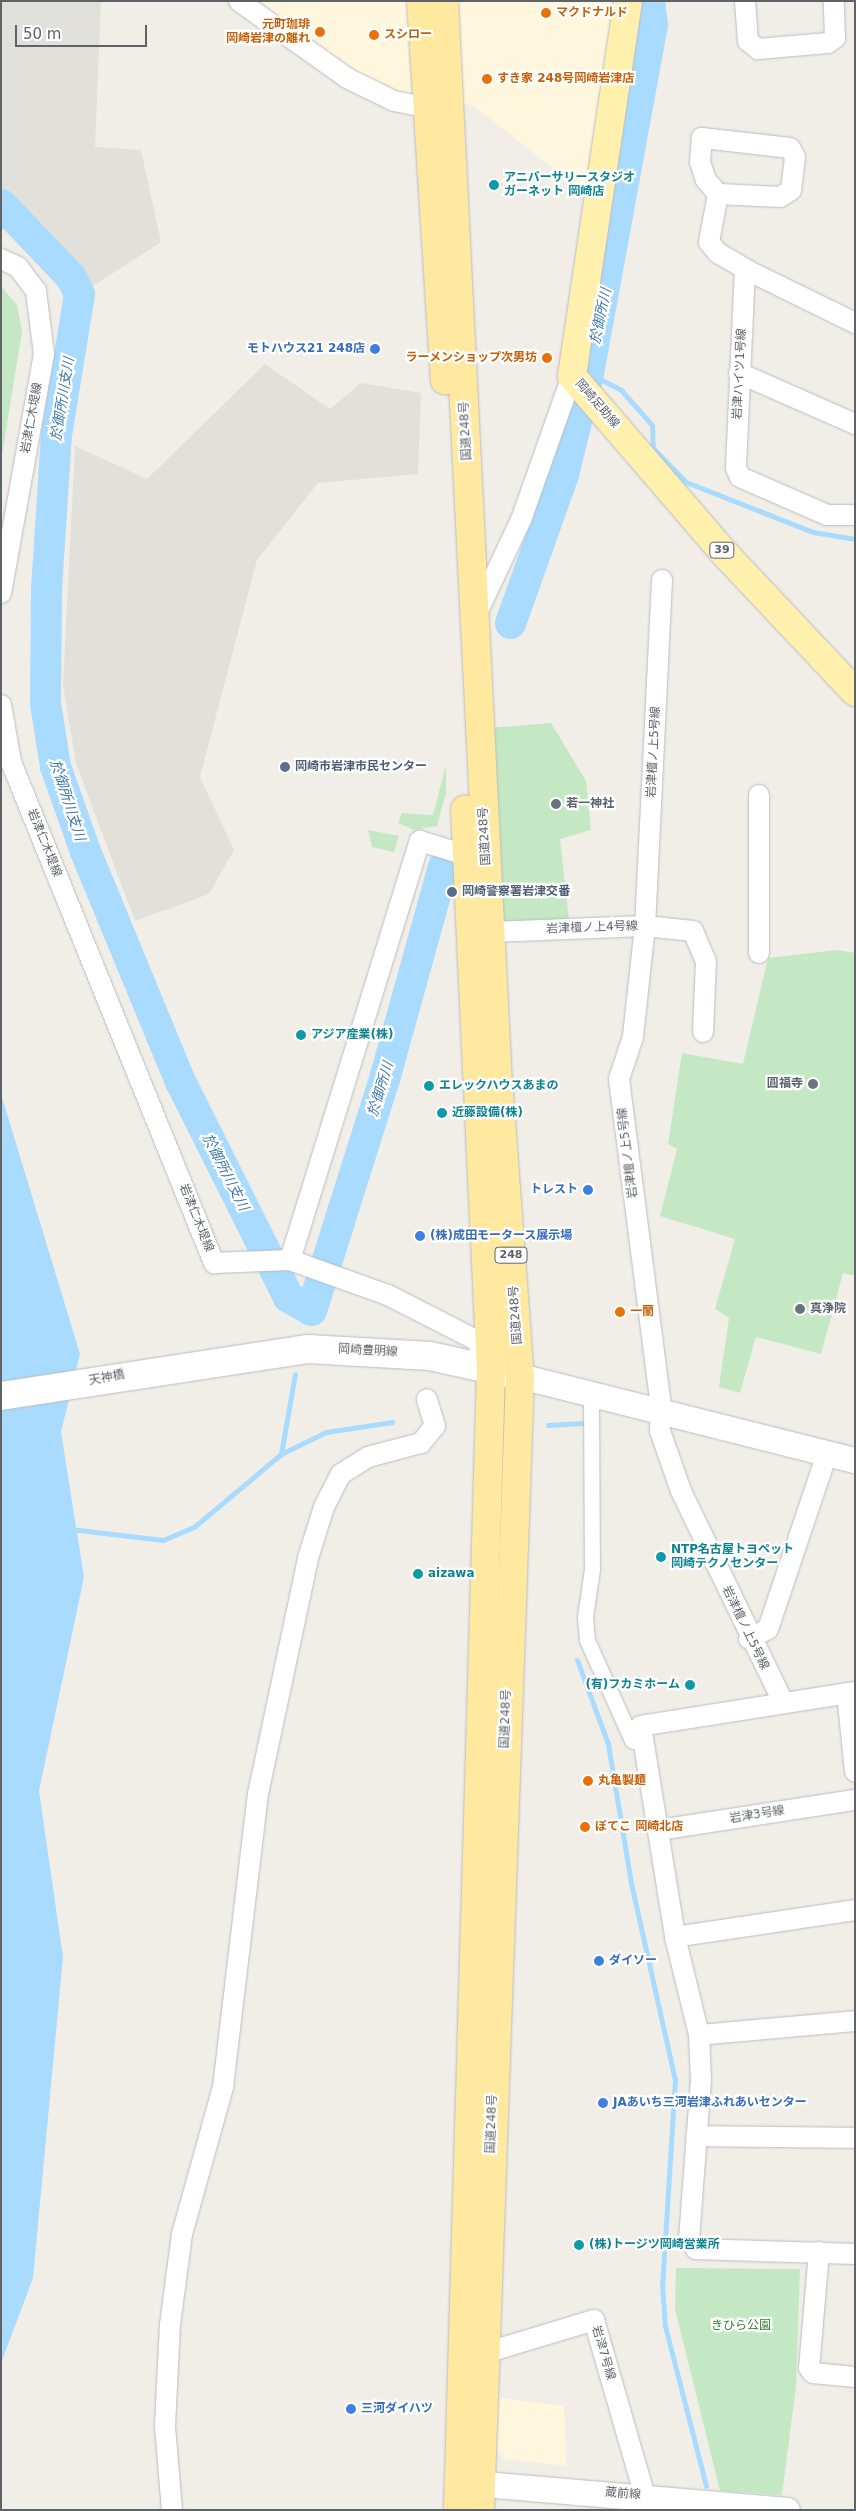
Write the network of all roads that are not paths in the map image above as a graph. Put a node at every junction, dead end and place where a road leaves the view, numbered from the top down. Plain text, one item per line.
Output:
1 (239, 1) edge
2 (421, 1) edge
3 (444, 1) edge
4 (628, 1) edge
5 (744, 1) edge
6 (834, 1) edge
7 (429, 108) junction
8 (718, 194) junction
9 (1, 259) edge
10 (754, 274) junction
11 (855, 323) edge
12 (739, 373) junction
13 (575, 379) junction
14 (855, 424) edge
15 (855, 515) edge
16 (662, 580) dead end
17 (1, 593) edge
18 (476, 615) junction
19 (855, 692) edge
20 (1, 705) edge
21 (759, 795) dead end
22 (475, 849) junction
23 (645, 926) junction
24 (490, 932) junction
25 (759, 953) dead end
26 (703, 1032) dead end
27 (297, 1263) junction
28 (213, 1360) joint
29 (491, 1370) junction
30 (520, 1376) junction
31 (591, 1392) junction
32 (1, 1396) edge
33 (427, 1399) dead end
34 (661, 1409) junction
35 (827, 1454) junction
36 (855, 1460) edge
37 (749, 1639) junction
38 (851, 1692) edge
39 (783, 1702) junction
40 (644, 1744) junction
41 (855, 1772) edge
42 (855, 1800) edge
43 (658, 1830) junction
44 (855, 1910) edge
45 (675, 1937) junction
46 (855, 2021) edge
47 (699, 2035) junction
48 (696, 2136) junction
49 (855, 2138) edge
50 (819, 2252) junction
51 (855, 2254) edge
52 (485, 2353) junction
53 (855, 2377) edge
54 (473, 2492) edge
55 (646, 2503) edge
56 (172, 2510) edge
57 (458, 2510) edge
58 (787, 2510) edge

1 - 7 street
2 - 7 highway, 国道248号 / 248
3 - 18 highway, 国道248号 / 248
4 - 13 main road, 岡崎足助線
5 - 6 street
7 - 22 highway, 国道248号 / 248
8 - 8 street
8 - 10 street
9 - 17 street, 岩津仁木堤線
10 - 11 street
10 - 12 street, 岩津ハイツ1号線
12 - 14 street
12 - 15 street, 岩津ハイツ1号線
13 - 18 street
13 - 19 main road, 岡崎足助線 / 39
16 - 23 street, 岩津檀ノ上5号線
18 - 22 highway, 国道248号 / 248
20 - 27 street, 岩津仁木堤線
21 - 25 street
22 - 24 highway, 国道248号 / 248
22 - 27 street
22 - 29 highway, 国道248号 / 248
23 - 24 street, 岩津檀ノ上4号線
23 - 26 street, 岩津檀ノ上4号線
23 - 34 street, 岩津檀ノ上5号線
24 - 30 highway, 国道248号 / 248
27 - 29 street
28 - 29 main road, 岡崎豊明線
28 - 32 main road, 天神橋
29 - 30 main road, 岡崎豊明線
29 - 54 highway, 国道248号 / 248
30 - 31 street
30 - 52 highway, 国道248号 / 248
31 - 34 street
31 - 40 street
33 - 56 street
34 - 35 street
34 - 37 street, 岩津檀ノ上5号線
35 - 36 street
35 - 37 street
37 - 39 street, 岩津檀ノ上5号線
38 - 39 street
38 - 41 street
39 - 40 street
40 - 43 street
42 - 43 street, 岩津3号線
43 - 45 street
44 - 45 street
45 - 47 street
46 - 47 street
47 - 48 street
48 - 49 street
48 - 50 street
50 - 51 street
50 - 53 street
52 - 54 highway, 国道248号 / 248
52 - 55 street, 岩津7号線
54 - 55 street, 蔵前線
54 - 57 highway, 国道248号 / 248
55 - 58 street, 蔵前線

